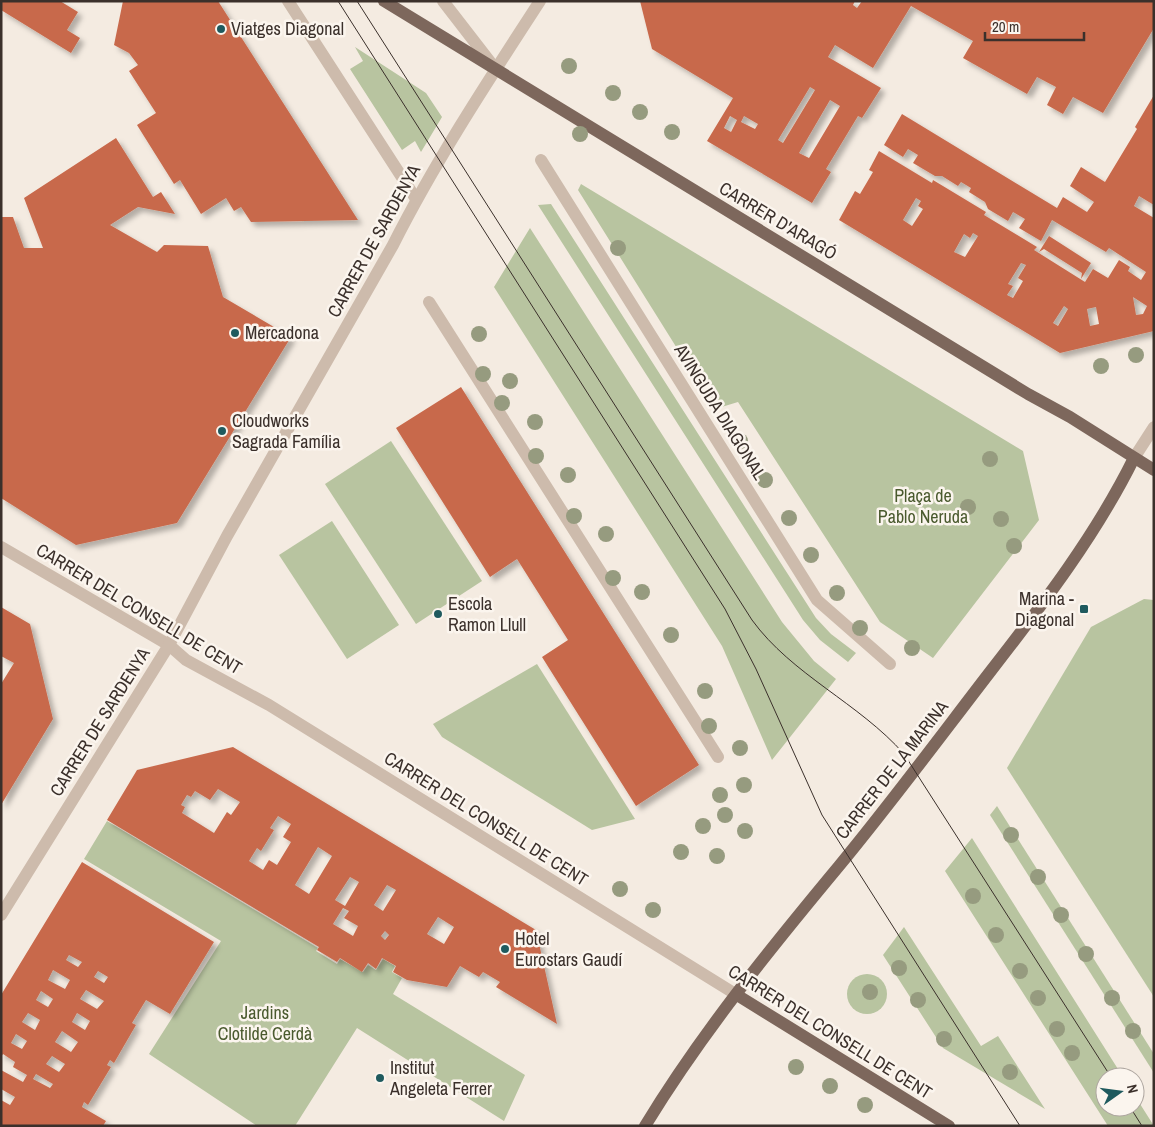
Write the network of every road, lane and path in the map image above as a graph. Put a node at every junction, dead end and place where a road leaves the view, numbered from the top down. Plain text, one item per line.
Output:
1 (288, 1) edge
2 (384, 1) edge
3 (442, 1) edge
4 (540, 1) edge
5 (495, 69) junction
6 (541, 160) dead end
7 (416, 199) junction
8 (429, 302) dead end
9 (1154, 427) edge
10 (1134, 458) junction
11 (1154, 470) edge
12 (1, 547) edge
13 (169, 645) junction
14 (890, 664) dead end
15 (718, 757) dead end
16 (1, 915) edge
17 (737, 995) junction
18 (644, 1126) edge
19 (949, 1126) edge

1 - 7 street
2 - 5 main road, CARRER D'ARAGÓ
3 - 5 street
4 - 5 street, CARRER DE SARDENYA
5 - 7 street, CARRER DE SARDENYA
5 - 10 main road, CARRER D'ARAGÓ
6 - 14 street, AVINGUDA DIAGONAL
7 - 13 street, CARRER DE SARDENYA
8 - 15 street
9 - 10 street, CARRER DE LA MARINA
10 - 11 main road, CARRER D'ARAGÓ
10 - 17 main road, CARRER DE LA MARINA
12 - 13 street, CARRER DEL CONSELL DE CENT
13 - 16 street, CARRER DE SARDENYA
13 - 17 street, CARRER DEL CONSELL DE CENT
17 - 18 main road, CARRER DE LA MARINA
17 - 19 main road, CARRER DEL CONSELL DE CENT

